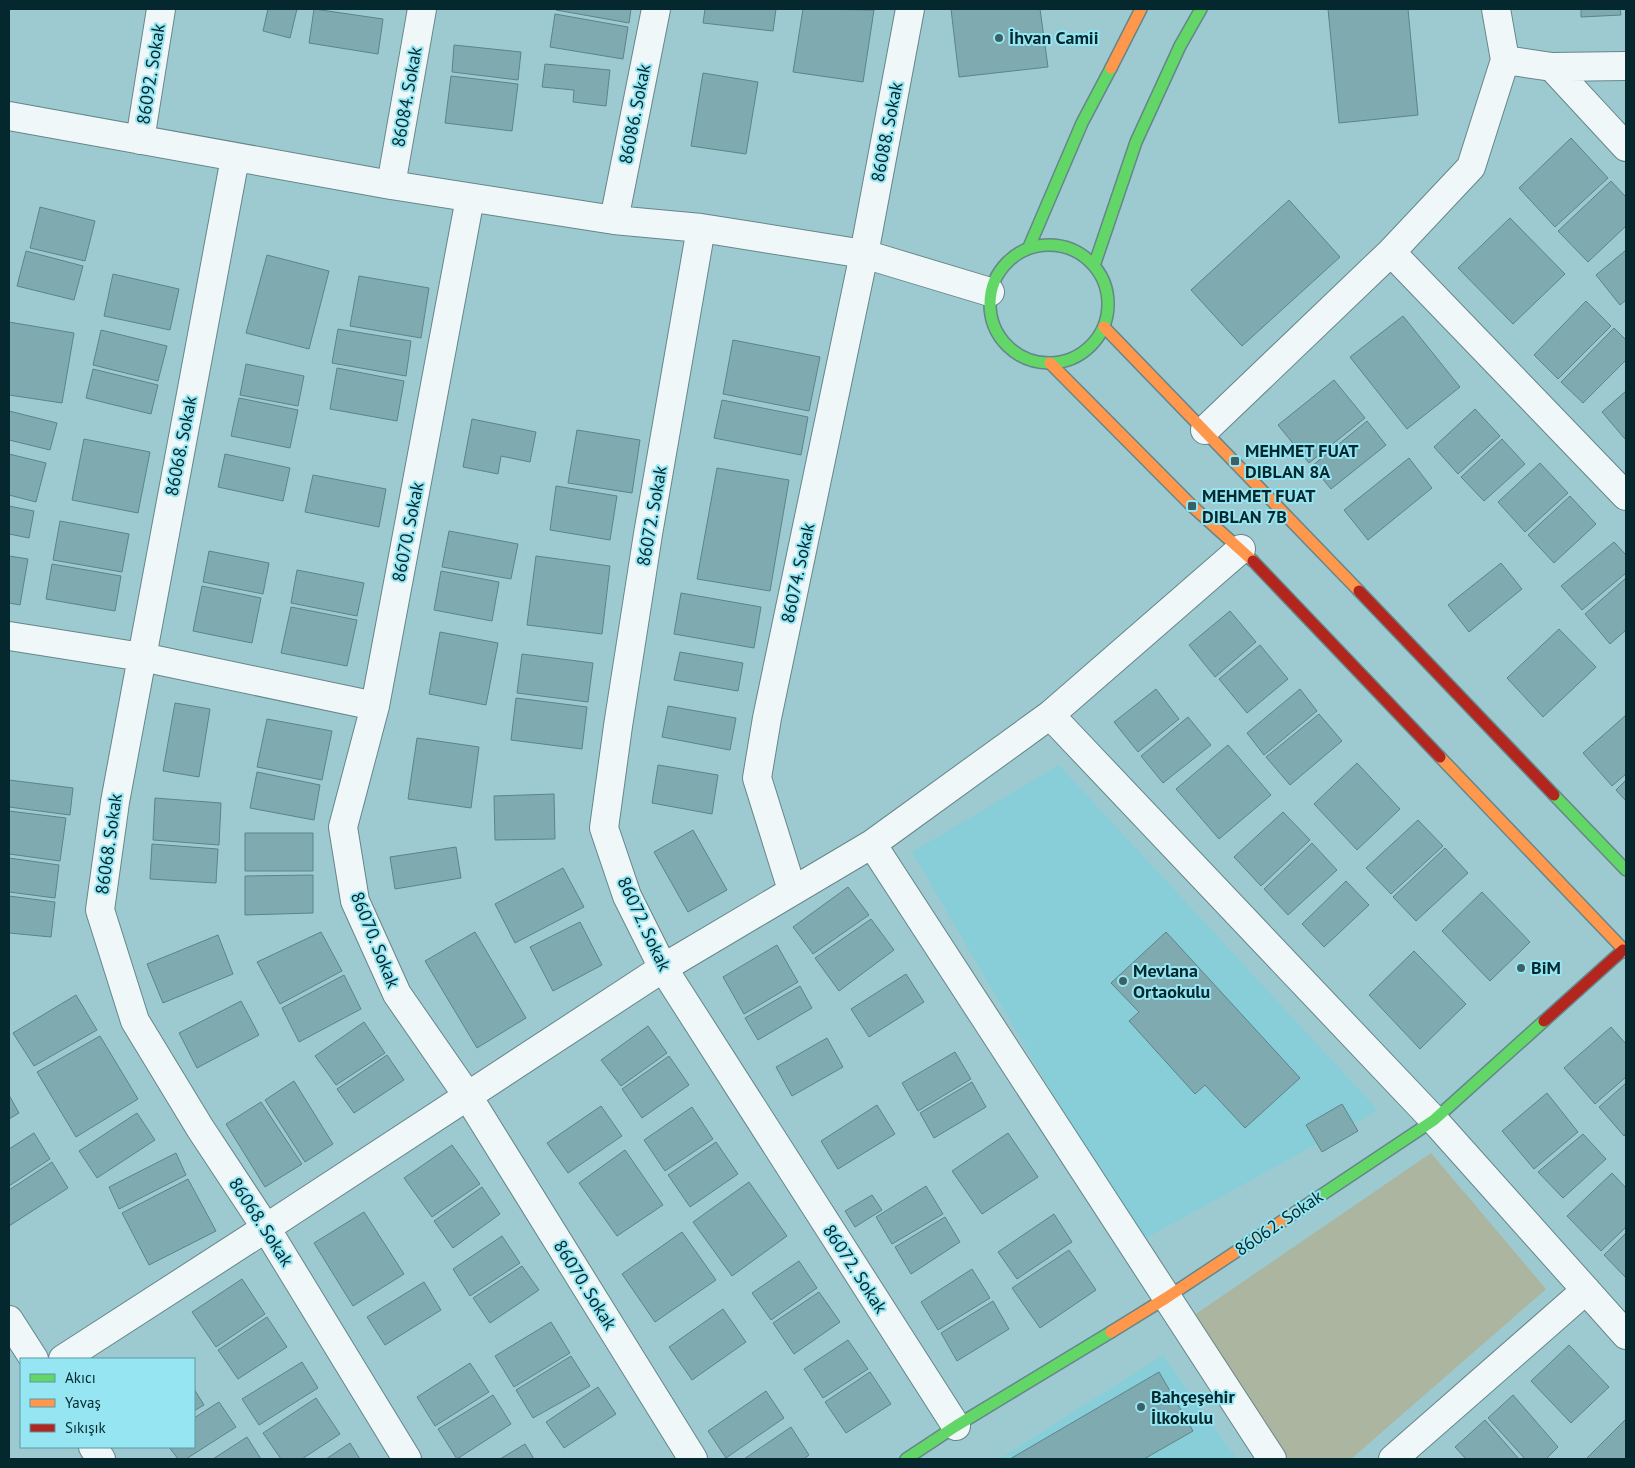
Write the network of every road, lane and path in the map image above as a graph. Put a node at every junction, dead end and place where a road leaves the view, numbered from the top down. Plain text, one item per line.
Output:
1 (161, 9) edge
2 (422, 9) edge
3 (656, 9) edge
4 (910, 9) edge
5 (1141, 9) edge
6 (1201, 9) edge
7 (1496, 9) edge
8 (1506, 60) junction
9 (1626, 66) edge
10 (1552, 67) junction
11 (9, 116) edge
12 (140, 140) junction
13 (1626, 147) edge
14 (235, 158) junction
15 (391, 185) junction
16 (470, 198) junction
17 (614, 220) junction
18 (701, 228) junction
19 (1029, 247) junction
20 (1391, 252) junction
21 (864, 254) junction
22 (1094, 266) junction
23 (990, 292) junction
24 (1104, 327) junction
25 (1050, 363) junction
26 (1205, 430) junction
27 (1626, 496) edge
28 (1241, 549) junction
29 (9, 636) edge
30 (142, 657) junction
31 (375, 706) junction
32 (1050, 715) junction
33 (872, 844) junction
34 (1626, 870) edge
35 (792, 890) junction
36 (1625, 951) edge
37 (663, 968) junction
38 (467, 1095) junction
39 (1434, 1120) junction
40 (266, 1228) junction
41 (1586, 1290) junction
42 (1166, 1298) junction
43 (9, 1320) edge
44 (1626, 1335) edge
45 (33, 1358) edge
46 (65, 1358) edge
47 (956, 1426) junction
48 (93, 1448) edge
49 (101, 1459) edge
50 (407, 1459) edge
51 (693, 1459) edge
52 (906, 1459) edge
53 (1272, 1459) edge
54 (1394, 1459) edge

1 - 12 street, 86092. Sokak
2 - 15 street, 86084. Sokak
3 - 17 street, 86086. Sokak
4 - 21 street, 86088. Sokak
5 - 19 main road
6 - 22 main road
7 - 8 street
8 - 10 street
8 - 20 street
9 - 10 street
10 - 13 street
11 - 12 street
12 - 14 street
14 - 15 street
14 - 30 street, 86068. Sokak
15 - 16 street
16 - 17 street
16 - 31 street, 86070. Sokak
17 - 18 street
18 - 21 street
18 - 37 street, 86072. Sokak
19 - 22 main road
19 - 23 main road
20 - 26 street
20 - 27 street
21 - 23 street
21 - 35 street, 86074. Sokak
22 - 24 main road
23 - 25 main road
24 - 25 main road
24 - 26 main road
25 - 28 main road
26 - 34 main road
28 - 32 street
28 - 36 main road
29 - 30 street
30 - 31 street
30 - 40 street, 86068. Sokak
31 - 38 street, 86070. Sokak
32 - 33 street
32 - 39 street
33 - 35 street
33 - 42 street
35 - 37 street
36 - 39 main road, 86062. Sokak
37 - 38 street
37 - 47 street, 86072. Sokak
38 - 40 street
38 - 51 street, 86070. Sokak
39 - 41 street
39 - 42 main road, 86062. Sokak
40 - 46 street
40 - 50 street, 86068. Sokak
41 - 44 street
41 - 54 street
42 - 47 main road, 86062. Sokak
42 - 53 street
43 - 45 street
47 - 52 main road, 86062. Sokak
48 - 49 street

